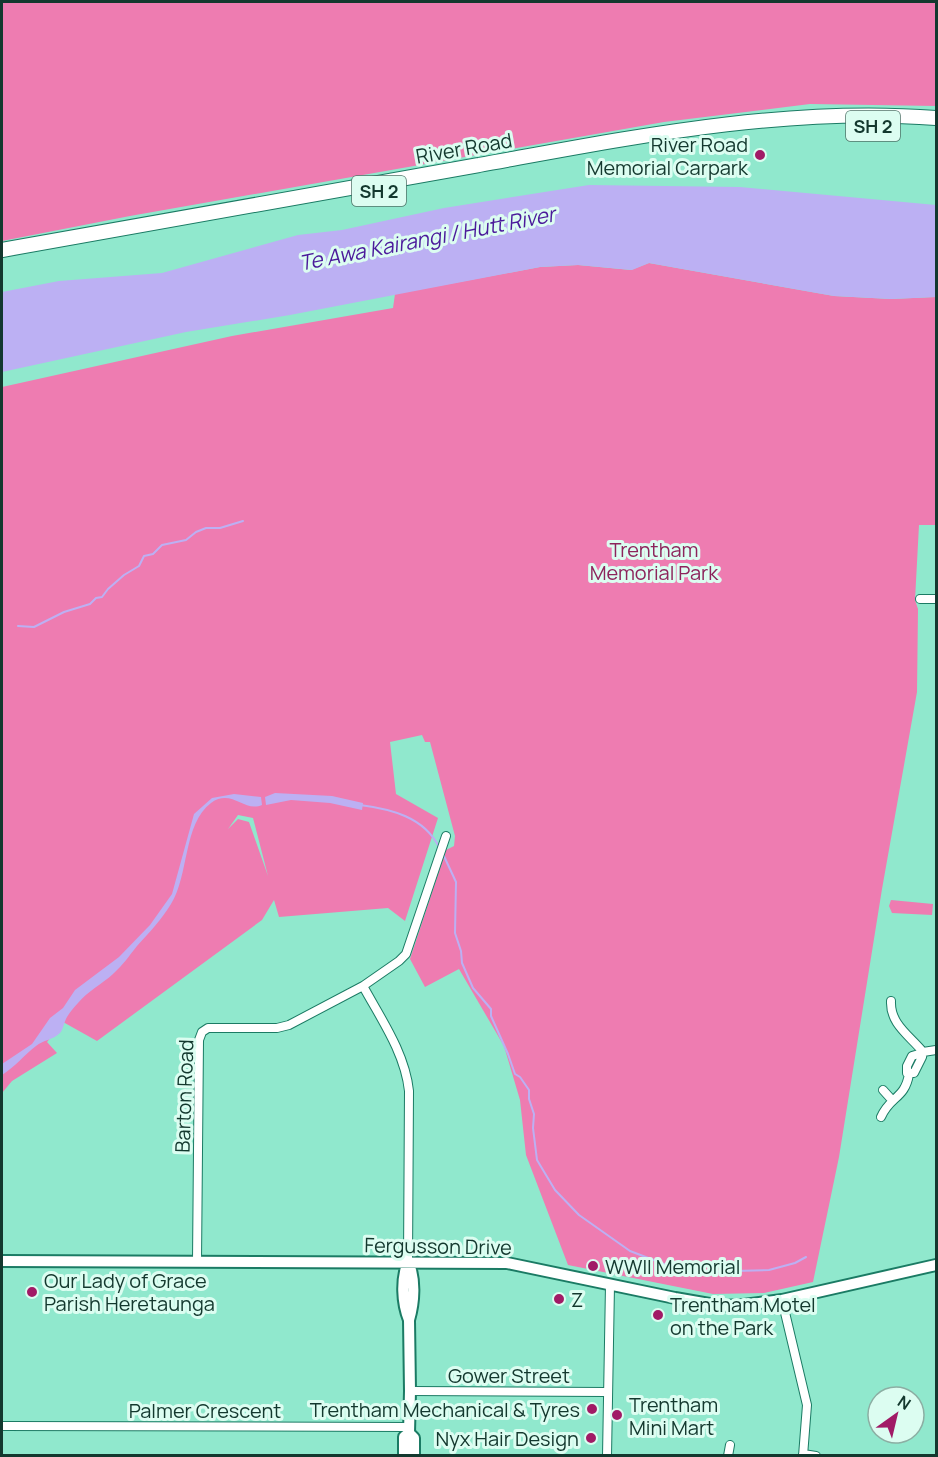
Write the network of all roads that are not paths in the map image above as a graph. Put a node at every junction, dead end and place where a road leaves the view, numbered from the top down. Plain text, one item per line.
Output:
1 (936, 118) edge
2 (936, 127) edge
3 (2, 250) edge
4 (2, 256) edge
5 (920, 599) dead end
6 (936, 599) edge
7 (446, 836) dead end
8 (363, 986) junction
9 (891, 1001) dead end
10 (936, 1050) edge
11 (922, 1052) junction
12 (883, 1090) dead end
13 (892, 1100) junction
14 (881, 1117) dead end
15 (2, 1261) edge
16 (197, 1261) junction
17 (408, 1262) junction
18 (936, 1264) edge
19 (610, 1285) junction
20 (782, 1300) junction
21 (410, 1391) junction
22 (608, 1392) junction
23 (2, 1426) edge
24 (409, 1430) junction
25 (730, 1445) dead end
26 (803, 1454) edge
27 (404, 1455) edge
28 (414, 1455) edge
29 (607, 1455) edge
30 (728, 1455) edge
31 (816, 1455) edge

1 - 3 highway, River Road / SH 2
2 - 4 highway, River Road / SH 2
5 - 6 street
7 - 8 street
8 - 16 street, Barton Road
8 - 17 street
9 - 11 street
10 - 11 street
11 - 13 street
12 - 13 street
13 - 14 street
15 - 16 main road, Fergusson Drive
16 - 17 main road, Fergusson Drive
17 - 19 main road, Fergusson Drive
17 - 21 main road
18 - 20 main road, Fergusson Drive
19 - 20 main road, Fergusson Drive
19 - 22 street
20 - 26 street
21 - 22 street, Gower Street
21 - 24 main road
22 - 29 street
23 - 24 street, Palmer Crescent
24 - 27 main road
24 - 28 main road
25 - 30 street
26 - 31 street

